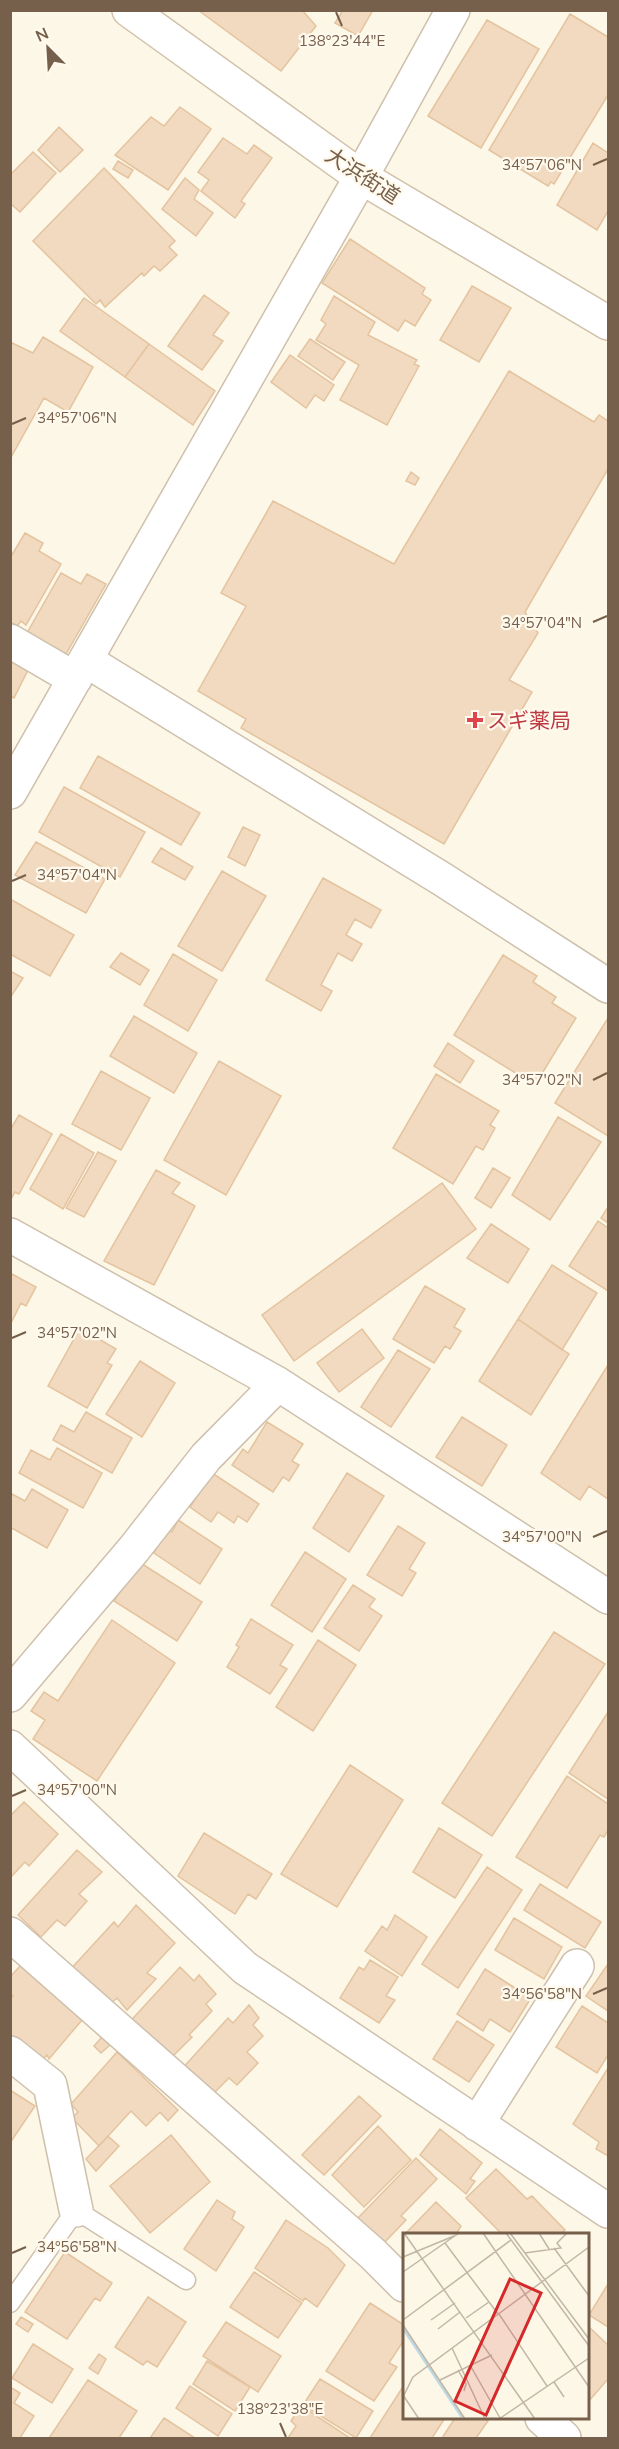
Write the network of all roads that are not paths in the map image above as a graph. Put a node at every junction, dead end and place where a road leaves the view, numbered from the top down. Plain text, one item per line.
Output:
1 (129, 10) edge
2 (453, 10) edge
3 (361, 177) junction
4 (609, 323) edge
5 (10, 641) edge
6 (81, 670) junction
7 (10, 792) edge
8 (609, 986) edge
9 (10, 1234) edge
10 (278, 1384) junction
11 (609, 1597) edge
12 (10, 1695) edge
13 (10, 1747) edge
14 (10, 1934) edge
15 (577, 1966) dead end
16 (10, 2053) edge
17 (477, 2124) junction
18 (76, 2210) junction
19 (609, 2211) edge
20 (186, 2280) dead end
21 (403, 2283) edge
22 (10, 2303) edge
23 (543, 2419) edge
24 (564, 2439) edge

1 - 3 street, 大浜街道
2 - 3 street
3 - 4 street, 大浜街道
3 - 6 street
5 - 6 street
6 - 7 street
6 - 8 street
9 - 10 street
10 - 11 street
10 - 12 street
13 - 17 street
14 - 21 street
15 - 17 street
16 - 18 street
17 - 19 street
18 - 20 lane
18 - 22 lane
23 - 24 street

